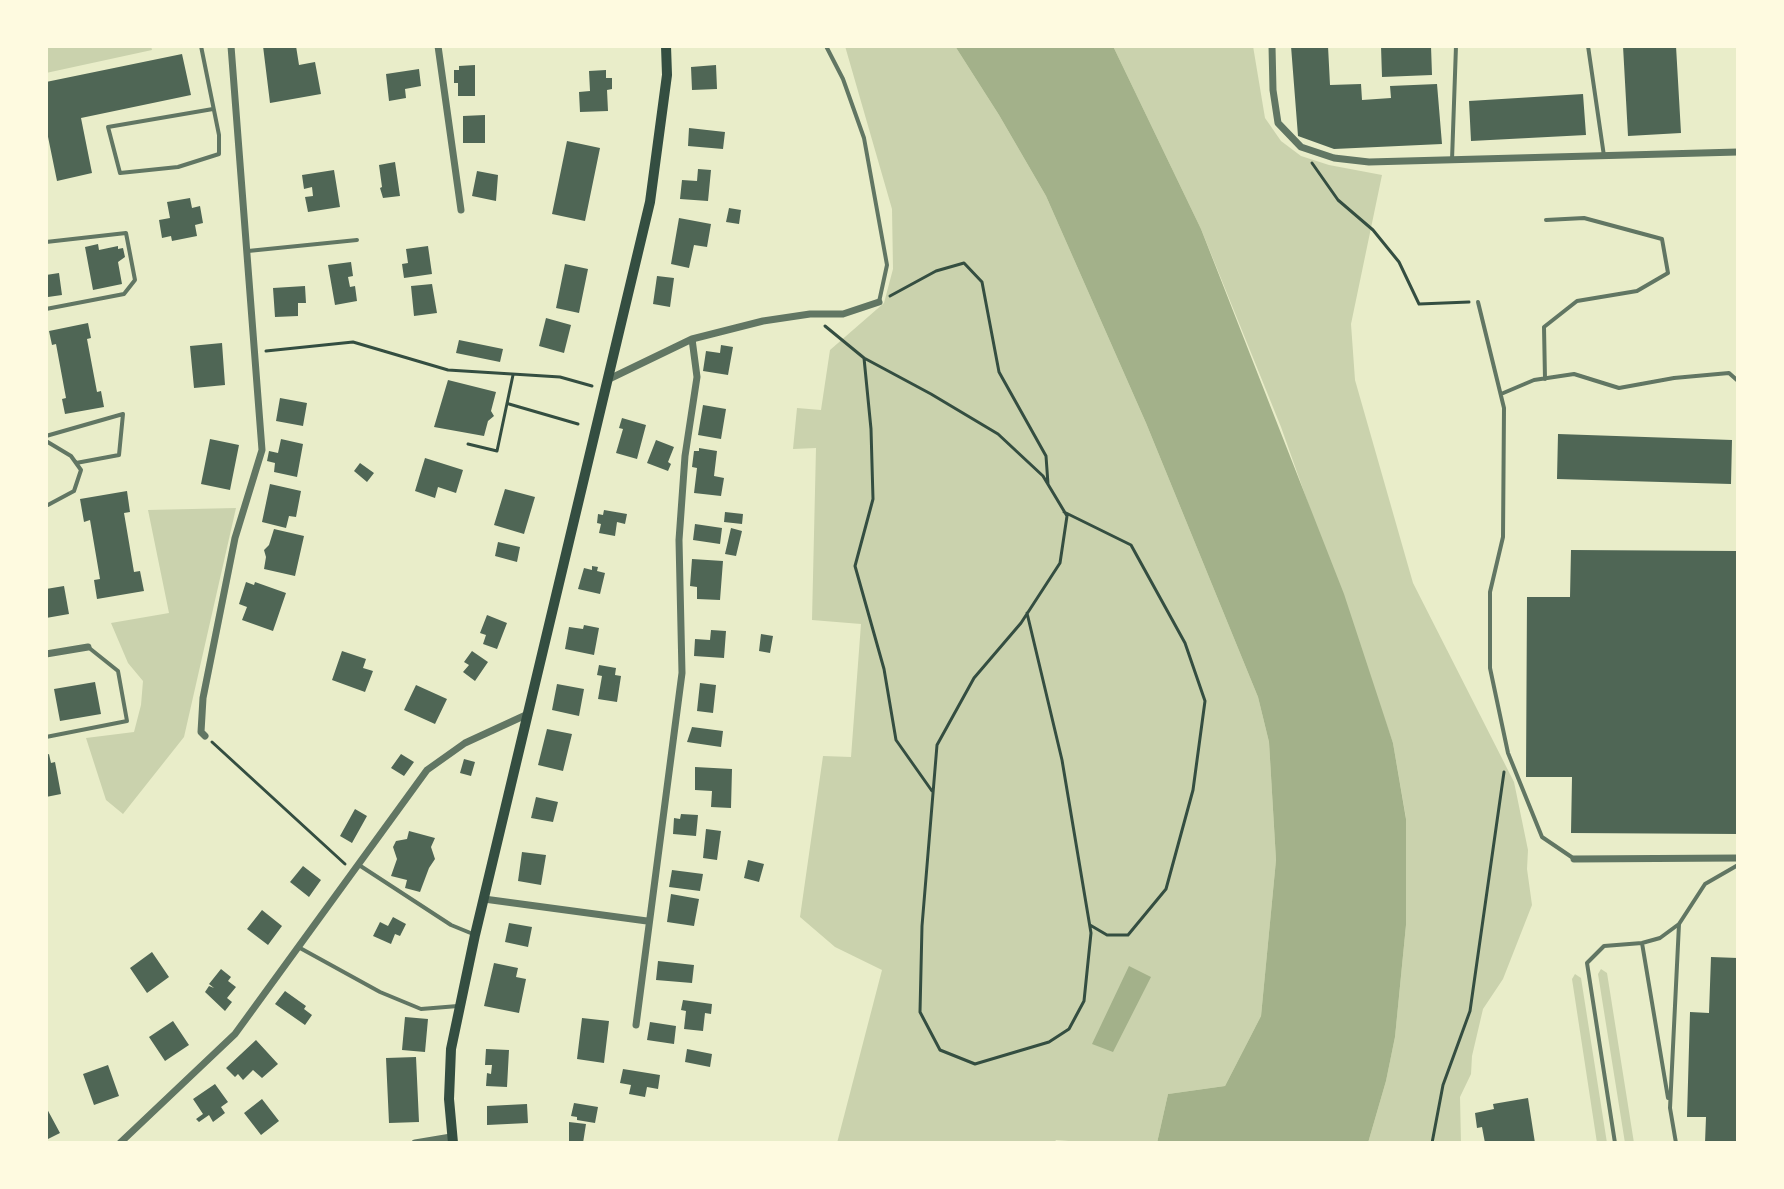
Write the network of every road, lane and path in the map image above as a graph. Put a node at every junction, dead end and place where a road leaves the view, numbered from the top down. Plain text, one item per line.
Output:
1 (201, 46) edge
2 (231, 46) edge
3 (438, 46) edge
4 (666, 46) edge
5 (826, 46) edge
6 (1272, 46) edge
7 (1456, 46) edge
8 (1588, 46) edge
9 (213, 109) junction
10 (1301, 147) junction
11 (1738, 152) edge
12 (1604, 156) junction
13 (1452, 160) junction
14 (461, 210) dead end
15 (1546, 220) dead end
16 (357, 240) dead end
17 (46, 242) edge
18 (248, 251) junction
19 (879, 302) junction
20 (1478, 302) joint
21 (46, 309) edge
22 (810, 314) junction
23 (692, 339) junction
24 (254, 353) junction
25 (864, 358) junction
26 (513, 375) junction
27 (1545, 379) junction
28 (1738, 381) edge
29 (606, 384) junction
30 (1501, 394) junction
31 (507, 403) junction
32 (578, 424) dead end
33 (46, 438) edge
34 (468, 444) dead end
35 (76, 463) junction
36 (1048, 485) junction
37 (46, 506) edge
38 (1064, 512) junction
39 (1027, 613) junction
40 (88, 647) joint
41 (46, 654) edge
42 (530, 713) junction
43 (205, 736) joint
44 (46, 737) edge
45 (1508, 753) junction
46 (933, 793) junction
47 (1738, 858) edge
48 (1574, 859) joint
49 (1738, 865) edge
50 (356, 868) junction
51 (484, 899) junction
52 (647, 921) junction
53 (1090, 924) junction
54 (1679, 924) junction
55 (475, 935) junction
56 (1642, 943) junction
57 (300, 948) junction
58 (460, 1006) junction
59 (636, 1025) dead end
60 (1670, 1108) junction
61 (452, 1140) edge
62 (120, 1143) edge
63 (415, 1143) edge
64 (1432, 1143) edge
65 (1615, 1143) edge
66 (1676, 1143) edge

1 - 9 lane
2 - 18 street
3 - 14 street
4 - 29 main road
5 - 19 lane
6 - 10 street
7 - 13 lane
8 - 12 lane
9 - 9 lane
10 - 13 street
10 - 20 path
11 - 12 street
12 - 13 street
15 - 27 lane
16 - 18 lane
17 - 21 lane
18 - 24 street
19 - 22 street
19 - 36 path
20 - 30 lane
22 - 23 street
22 - 25 path
23 - 29 street
23 - 52 street
24 - 26 path
24 - 43 street
25 - 36 path
25 - 46 path
26 - 29 path
26 - 31 path
27 - 28 lane
27 - 30 lane
29 - 42 main road
30 - 45 lane
31 - 32 path
31 - 34 path
33 - 35 lane
33 - 35 lane
35 - 37 lane
36 - 38 path
38 - 39 path
38 - 53 path
39 - 46 path
39 - 53 path
40 - 41 street
40 - 44 lane
42 - 50 street
42 - 51 main road
43 - 50 path
45 - 48 lane
45 - 64 path
46 - 53 path
47 - 48 street
49 - 54 lane
50 - 55 lane
50 - 57 street
51 - 52 street
51 - 55 main road
52 - 59 street
54 - 56 lane
54 - 60 lane
55 - 58 main road
56 - 60 lane
56 - 65 lane
57 - 58 lane
57 - 62 street
58 - 61 main road
60 - 66 lane
61 - 63 street

